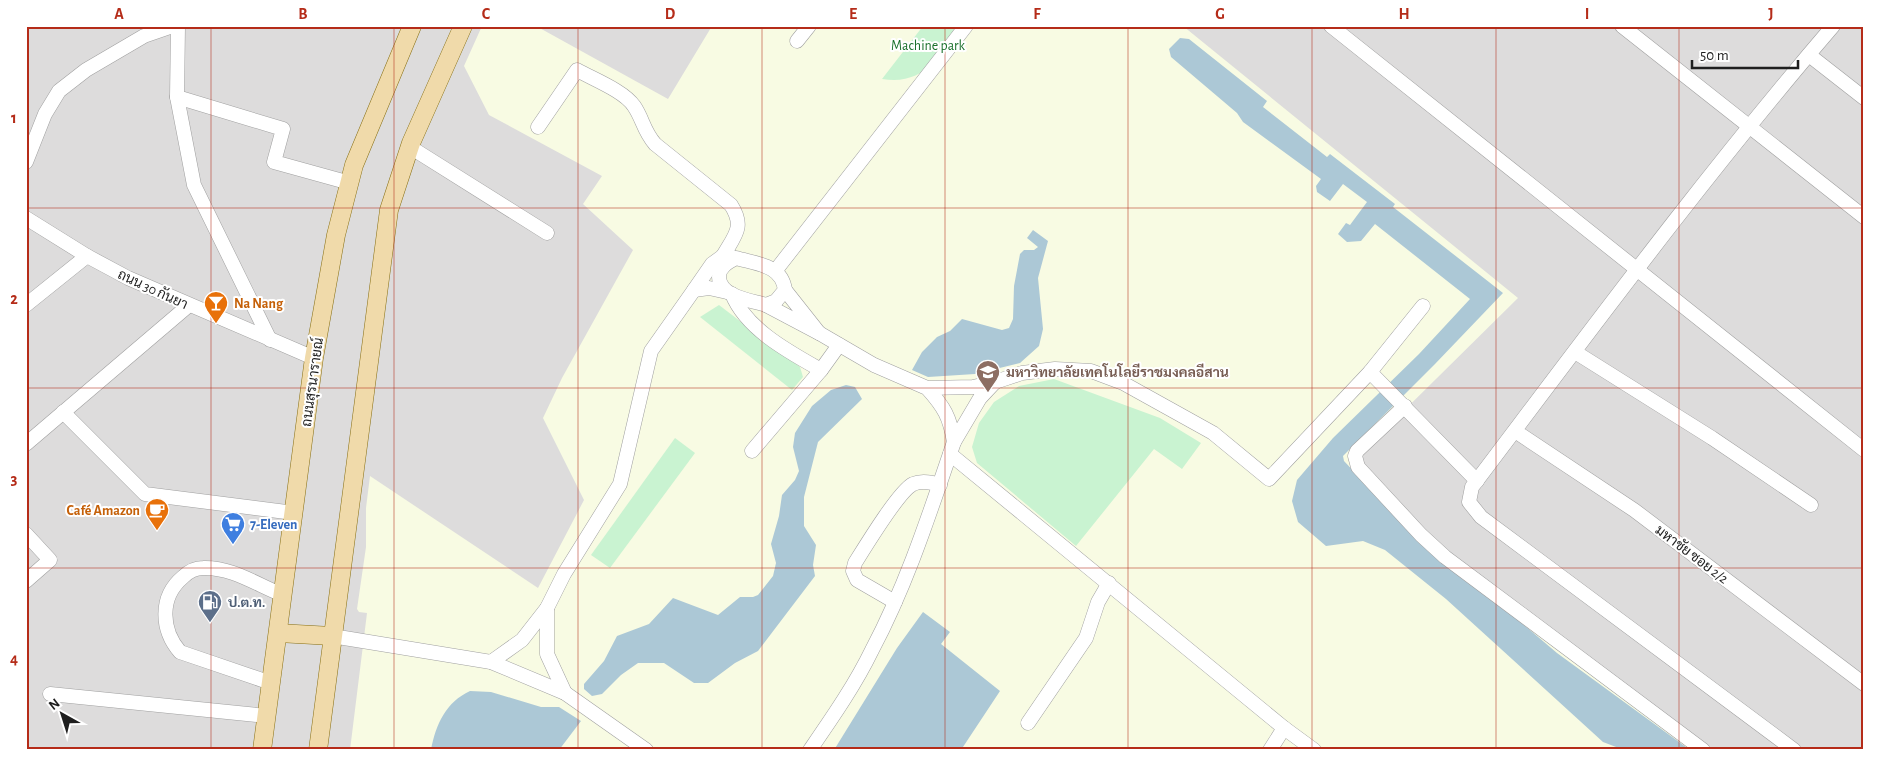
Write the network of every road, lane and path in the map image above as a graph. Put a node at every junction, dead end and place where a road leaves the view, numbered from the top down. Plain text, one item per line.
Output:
1 (173, 26) edge
2 (178, 26) edge
3 (463, 26) edge
4 (809, 26) edge
5 (1331, 26) edge
6 (1622, 26) edge
7 (1833, 26) edge
8 (408, 28) edge
9 (960, 29) edge
10 (797, 41) dead end
11 (1809, 55) junction
12 (177, 97) junction
13 (1864, 98) edge
14 (538, 127) dead end
15 (1750, 127) junction
16 (410, 147) junction
17 (26, 162) edge
18 (350, 183) junction
19 (1864, 217) edge
20 (26, 218) edge
21 (547, 233) dead end
22 (87, 256) junction
23 (730, 257) junction
24 (1638, 269) junction
25 (776, 270) junction
26 (694, 290) junction
27 (785, 290) junction
28 (729, 293) junction
29 (26, 305) edge
30 (766, 305) junction
31 (188, 306) junction
32 (1423, 306) dead end
33 (819, 333) junction
34 (270, 340) junction
35 (839, 344) junction
36 (1575, 352) junction
37 (314, 358) junction
38 (821, 370) junction
39 (1370, 372) junction
40 (995, 382) junction
41 (927, 388) junction
42 (1404, 406) junction
43 (63, 412) junction
44 (1515, 431) junction
45 (26, 444) edge
46 (952, 448) junction
47 (752, 450) dead end
48 (1864, 450) edge
49 (1476, 481) junction
50 (940, 485) junction
51 (1811, 504) dead end
52 (294, 513) junction
53 (26, 534) edge
54 (26, 581) edge
55 (1108, 583) junction
56 (283, 595) junction
57 (895, 602) junction
58 (547, 608) junction
59 (278, 633) junction
60 (332, 636) junction
61 (491, 662) junction
62 (271, 683) junction
63 (1864, 684) edge
64 (565, 693) junction
65 (50, 694) dead end
66 (266, 716) junction
67 (1028, 723) dead end
68 (1284, 728) junction
69 (262, 750) edge
70 (318, 750) edge
71 (646, 750) edge
72 (810, 750) edge
73 (1270, 750) edge
74 (1314, 750) edge
75 (1702, 750) edge
76 (1794, 750) edge

1 - 17 street
2 - 12 street
3 - 16 main road
4 - 10 street
5 - 24 street
6 - 15 street
7 - 11 street
8 - 18 main road, ถนนสุรนารายณ์
9 - 25 street
11 - 13 street
11 - 15 street
12 - 18 street
12 - 34 street
14 - 23 street
15 - 19 street
15 - 24 street
16 - 21 street
16 - 60 main road
18 - 37 main road, ถนนสุรนารายณ์
20 - 22 street, ถนน 30 กันยา
22 - 29 street
22 - 31 street, ถนน 30 กันยา
23 - 25 street
23 - 26 street
23 - 28 street
24 - 36 street
24 - 48 street
25 - 27 street
26 - 28 street
26 - 58 street
27 - 30 street
27 - 33 street
28 - 30 street
28 - 38 street
30 - 33 street
31 - 34 street, ถนน 30 กันยา
31 - 43 street
32 - 39 street
33 - 35 street
34 - 37 street, ถนน 30 กันยา
35 - 38 street
35 - 41 street
36 - 44 street
36 - 51 street
37 - 52 main road, ถนนสุรนารายณ์
38 - 47 street
39 - 40 street
39 - 42 street
40 - 41 street
40 - 46 street
41 - 46 street
42 - 49 street
42 - 75 street
43 - 45 street
43 - 52 street
44 - 49 street
44 - 63 street, มหาชัย ซอย 2/2
46 - 50 street
46 - 55 street
49 - 76 street
50 - 57 street
50 - 57 street
52 - 56 main road, ถนนสุรนารายณ์
53 - 54 street
55 - 67 street
55 - 68 street
56 - 59 main road, ถนนสุรนารายณ์
56 - 62 street
57 - 72 street
58 - 61 street
58 - 64 street
59 - 60 main road
59 - 62 main road, ถนนสุรนารายณ์
60 - 61 street
60 - 70 main road
61 - 64 street
62 - 66 main road, ถนนสุรนารายณ์
64 - 71 street
65 - 66 street
66 - 69 main road, ถนนสุรนารายณ์
68 - 73 street
68 - 74 street

